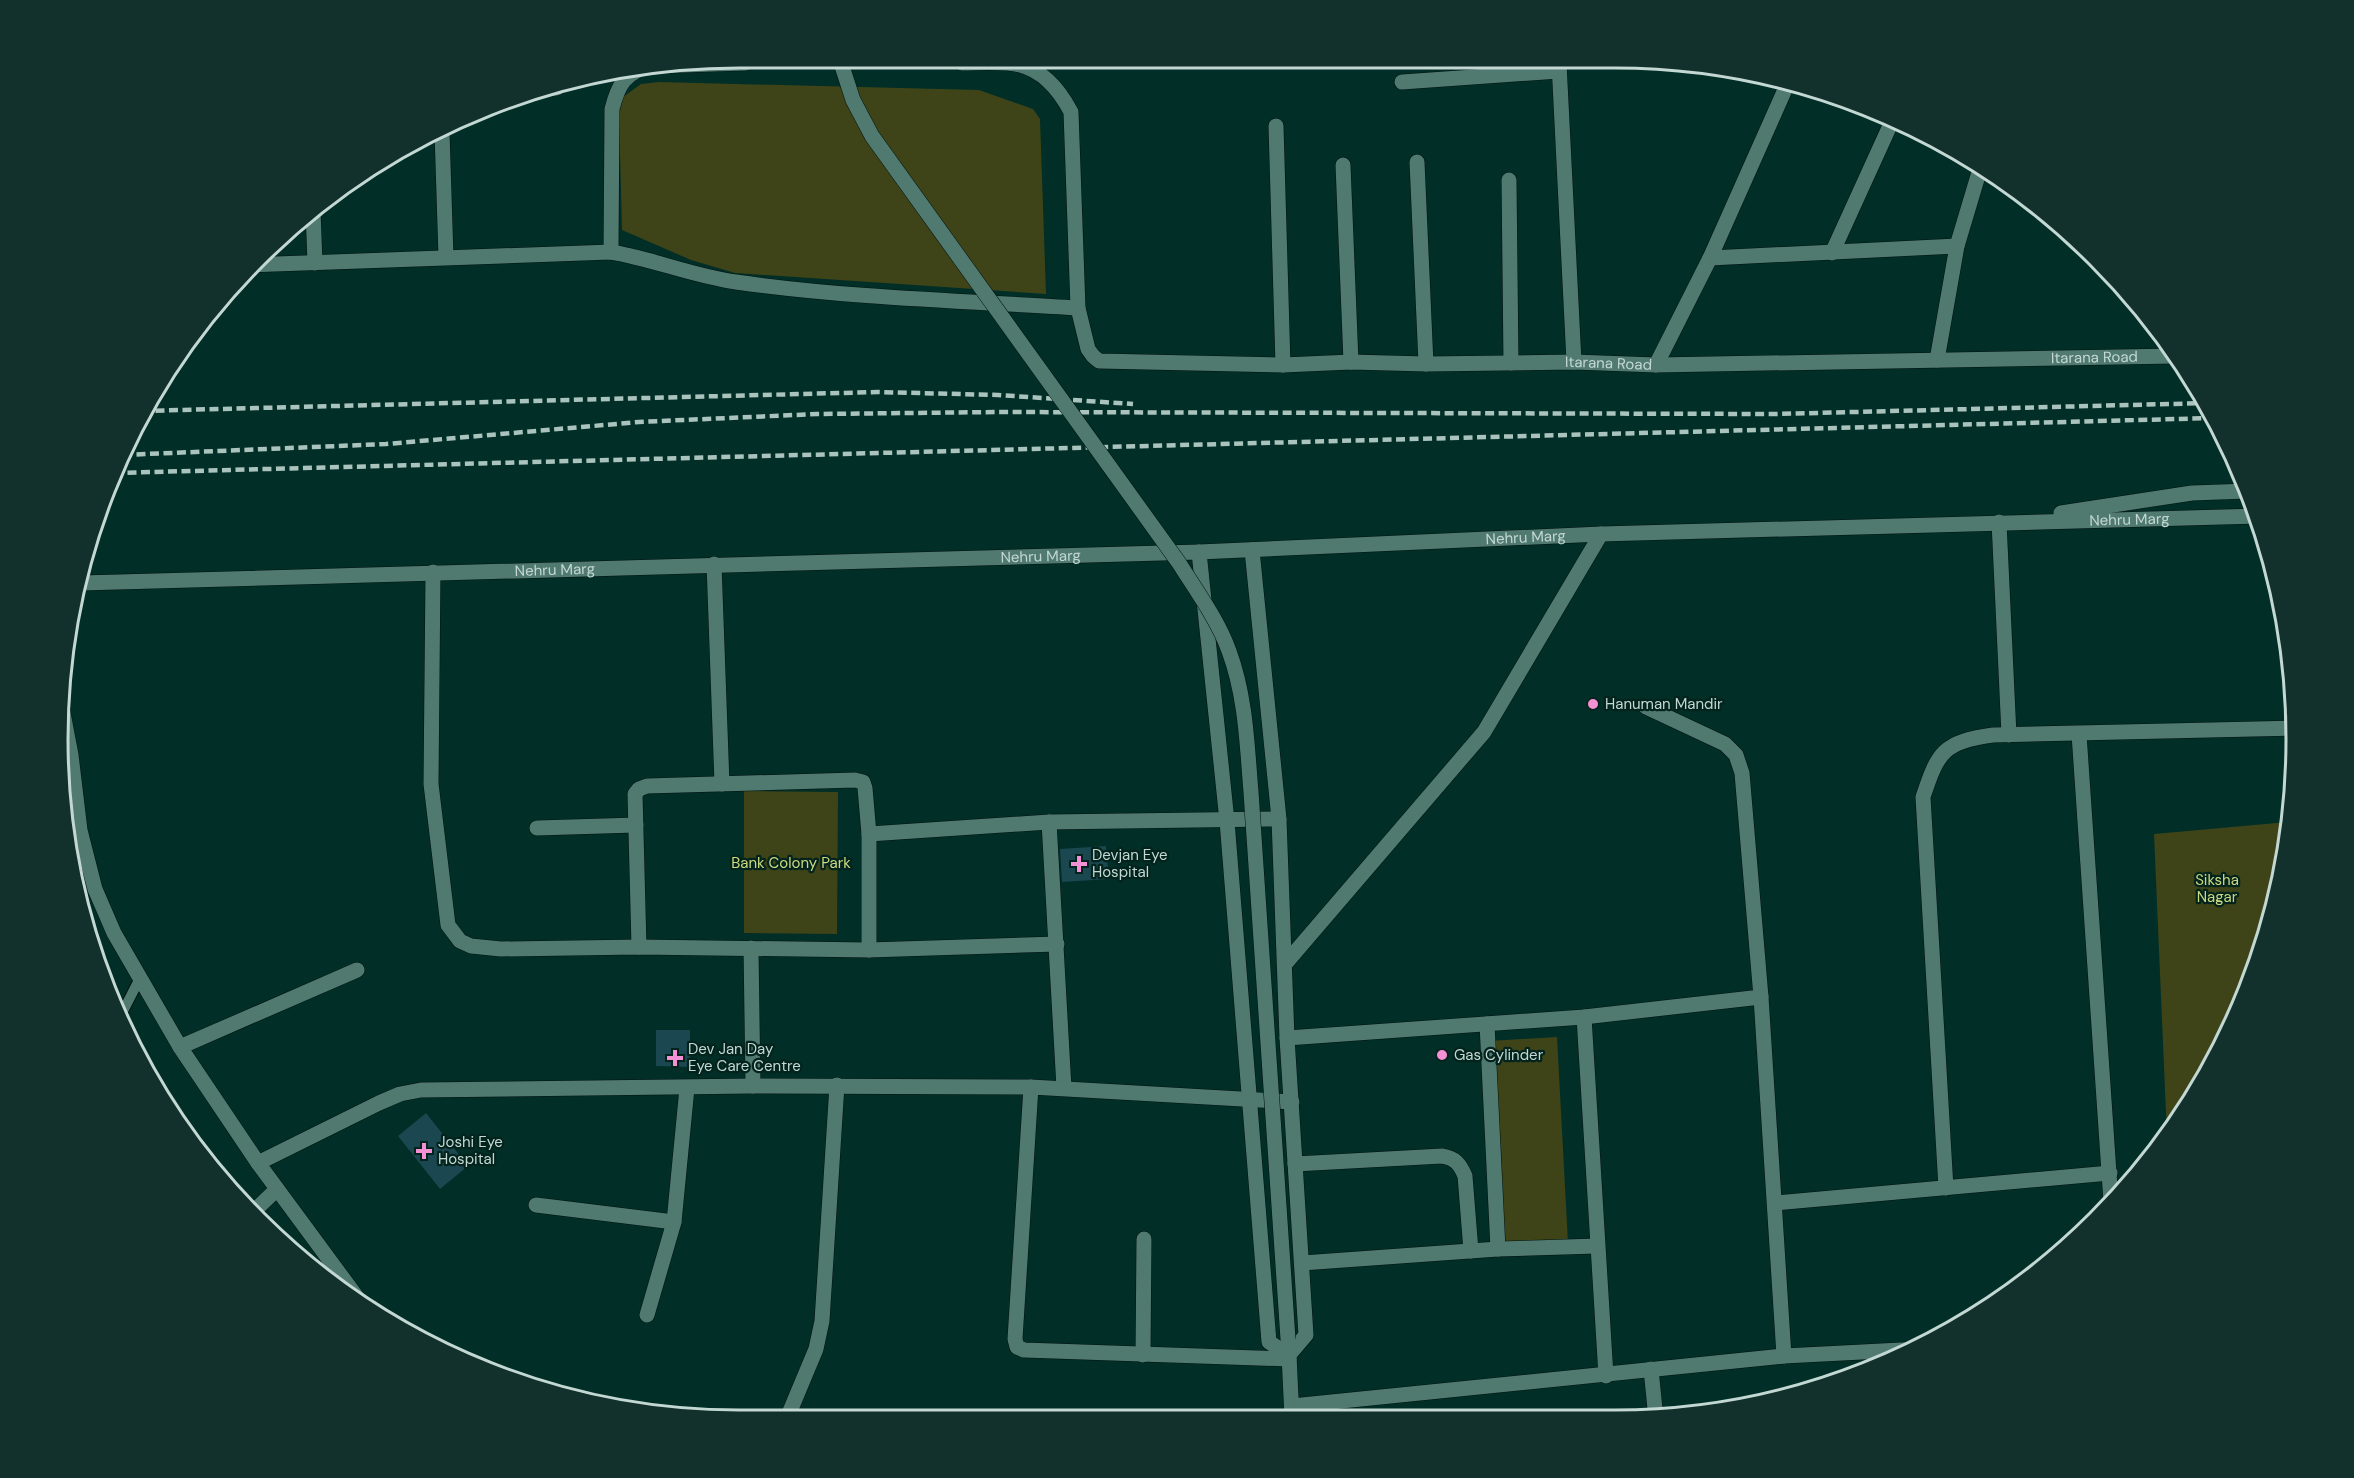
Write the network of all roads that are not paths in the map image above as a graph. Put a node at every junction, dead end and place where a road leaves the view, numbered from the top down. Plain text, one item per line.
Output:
1 (843, 68) edge
2 (1026, 68) edge
3 (1549, 68) edge
4 (1559, 68) edge
5 (627, 77) edge
6 (1402, 82) dead end
7 (1784, 89) edge
8 (1276, 126) dead end
9 (1889, 127) edge
10 (442, 137) edge
11 (1417, 162) dead end
12 (1343, 165) dead end
13 (1978, 175) edge
14 (1509, 180) dead end
15 (313, 220) edge
16 (1957, 246) junction
17 (611, 252) junction
18 (1832, 253) junction
19 (446, 257) junction
20 (1710, 258) junction
21 (315, 263) junction
22 (263, 265) edge
23 (1078, 308) junction
24 (2166, 356) edge
25 (1937, 360) junction
26 (1351, 362) junction
27 (1574, 362) junction
28 (1511, 363) junction
29 (1426, 364) junction
30 (1283, 365) junction
31 (1656, 365) junction
32 (2239, 491) edge
33 (2248, 516) edge
34 (1999, 522) junction
35 (1601, 534) junction
36 (1252, 550) junction
37 (1199, 552) junction
38 (714, 564) junction
39 (433, 572) junction
40 (86, 583) edge
41 (1646, 707) dead end
42 (2286, 728) edge
43 (2079, 734) junction
44 (2009, 735) junction
45 (68, 739) edge
46 (722, 784) junction
47 (1279, 819) junction
48 (1227, 821) junction
49 (1049, 822) junction
50 (636, 825) junction
51 (537, 828) dead end
52 (869, 834) junction
53 (1057, 944) junction
54 (639, 947) junction
55 (751, 948) junction
56 (869, 950) junction
57 (1285, 964) junction
58 (357, 970) dead end
59 (139, 980) junction
60 (1761, 997) junction
61 (125, 1008) edge
62 (1584, 1017) junction
63 (1487, 1024) junction
64 (1287, 1038) junction
65 (180, 1047) junction
66 (837, 1085) junction
67 (753, 1086) junction
68 (1031, 1087) junction
69 (687, 1088) junction
70 (1064, 1088) junction
71 (1248, 1100) junction
72 (1292, 1102) junction
73 (258, 1163) junction
74 (1295, 1164) junction
75 (2110, 1173) junction
76 (1946, 1188) junction
77 (277, 1189) junction
78 (2111, 1192) edge
79 (1775, 1203) junction
80 (536, 1205) dead end
81 (258, 1207) edge
82 (674, 1222) junction
83 (1144, 1239) dead end
84 (1597, 1246) junction
85 (1498, 1249) junction
86 (1471, 1251) junction
87 (1302, 1263) junction
88 (343, 1281) edge
89 (647, 1315) dead end
90 (1891, 1350) edge
91 (1143, 1354) junction
92 (1784, 1356) junction
93 (1289, 1357) junction
94 (1651, 1369) junction
95 (1606, 1376) junction
96 (1655, 1409) edge
97 (791, 1410) edge
98 (1292, 1410) edge
99 (1309, 1410) edge

1 - 93 street, bridge
2 - 23 street, Itarana Road
3 - 6 street
4 - 27 street
5 - 17 street
7 - 20 street
8 - 30 street
9 - 18 street
10 - 19 street
11 - 29 street
12 - 26 street
13 - 16 street
14 - 28 street
15 - 21 street
16 - 18 street
16 - 25 street
17 - 19 street
17 - 23 street
18 - 20 street
19 - 21 street
20 - 31 street
21 - 22 street
23 - 30 street, Itarana Road
24 - 25 street, Itarana Road
25 - 31 street, Itarana Road
26 - 29 street, Itarana Road
26 - 30 street, Itarana Road
27 - 28 street, Itarana Road
27 - 31 street, Itarana Road
28 - 29 street, Itarana Road
32 - 34 street, Nehru Marg
33 - 34 street, Nehru Marg
34 - 35 street, Nehru Marg
34 - 44 street
35 - 36 street, Nehru Marg
35 - 57 street
36 - 37 street, Nehru Marg
36 - 47 street
37 - 38 street, Nehru Marg
37 - 48 street
38 - 39 street, Nehru Marg
38 - 46 street
39 - 40 street, Nehru Marg
39 - 54 street
41 - 60 street
42 - 43 street
43 - 44 street
43 - 75 street
44 - 76 street
45 - 59 street
46 - 50 street
46 - 52 street
47 - 48 street
47 - 57 street
48 - 49 street
48 - 71 street
49 - 52 street
49 - 53 street
50 - 51 street
50 - 54 street
52 - 56 street
53 - 56 street
53 - 70 street
54 - 55 street
55 - 56 street
55 - 67 street
57 - 64 street
58 - 65 street
59 - 61 lane
59 - 65 street
60 - 62 street
60 - 79 street
62 - 63 street
62 - 84 street
63 - 64 street
63 - 85 street
64 - 72 street
65 - 73 street
66 - 67 street
66 - 68 street
66 - 97 street
67 - 69 street
68 - 70 street
68 - 91 street
69 - 73 street
69 - 82 street
70 - 71 street
71 - 72 street
71 - 93 street
72 - 74 street
73 - 77 street
74 - 86 street
74 - 87 street
75 - 76 street
75 - 78 street
76 - 79 street
77 - 81 street
77 - 88 street
79 - 92 street
80 - 82 street
82 - 89 street
83 - 91 street
84 - 85 street
84 - 95 street
85 - 86 street
86 - 87 street
87 - 93 street
90 - 92 street
91 - 93 street
92 - 94 street
93 - 98 street
94 - 95 street
94 - 96 street
95 - 99 street

